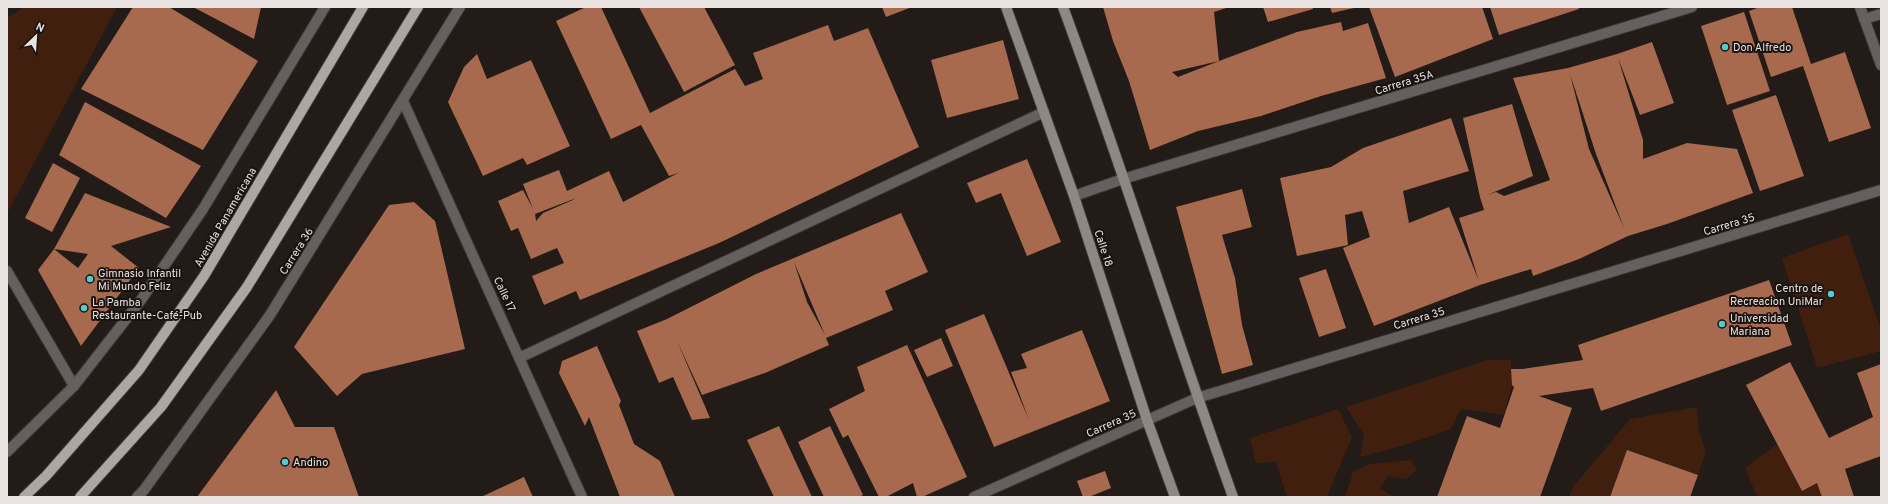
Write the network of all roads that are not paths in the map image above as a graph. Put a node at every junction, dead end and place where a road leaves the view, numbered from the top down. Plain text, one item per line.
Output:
1 (325, 7) edge
2 (363, 7) edge
3 (418, 7) edge
4 (460, 7) edge
5 (1006, 7) edge
6 (1063, 7) edge
7 (1692, 7) edge
8 (1860, 7) edge
9 (1881, 14) edge
10 (1864, 19) junction
11 (1881, 65) edge
12 (403, 101) junction
13 (1044, 112) junction
14 (1123, 179) junction
15 (1881, 190) edge
16 (1074, 196) junction
17 (7, 272) edge
18 (521, 357) junction
19 (74, 386) junction
20 (1197, 398) junction
21 (1147, 420) junction
22 (7, 452) edge
23 (142, 495) edge
24 (24, 497) edge
25 (80, 497) edge
26 (582, 497) edge
27 (974, 497) edge
28 (1175, 497) edge
29 (1233, 497) edge

1 - 19 street
2 - 24 main road, Avenida Panamericana
3 - 25 main road
4 - 12 street, Carrera 36
5 - 13 main road, Calle 18
6 - 14 main road
7 - 14 street, Carrera 35A
8 - 10 street
9 - 10 street
10 - 11 street
12 - 18 street, Calle 17
12 - 23 street, Carrera 36
13 - 16 main road, Calle 18
13 - 18 street
14 - 16 street, Carrera 35A
14 - 20 main road
15 - 20 street, Carrera 35
16 - 21 main road, Calle 18
17 - 19 street
18 - 26 street, Calle 17
19 - 22 street
20 - 21 street, Carrera 35
20 - 29 main road
21 - 27 street, Carrera 35
21 - 28 main road, Calle 18

